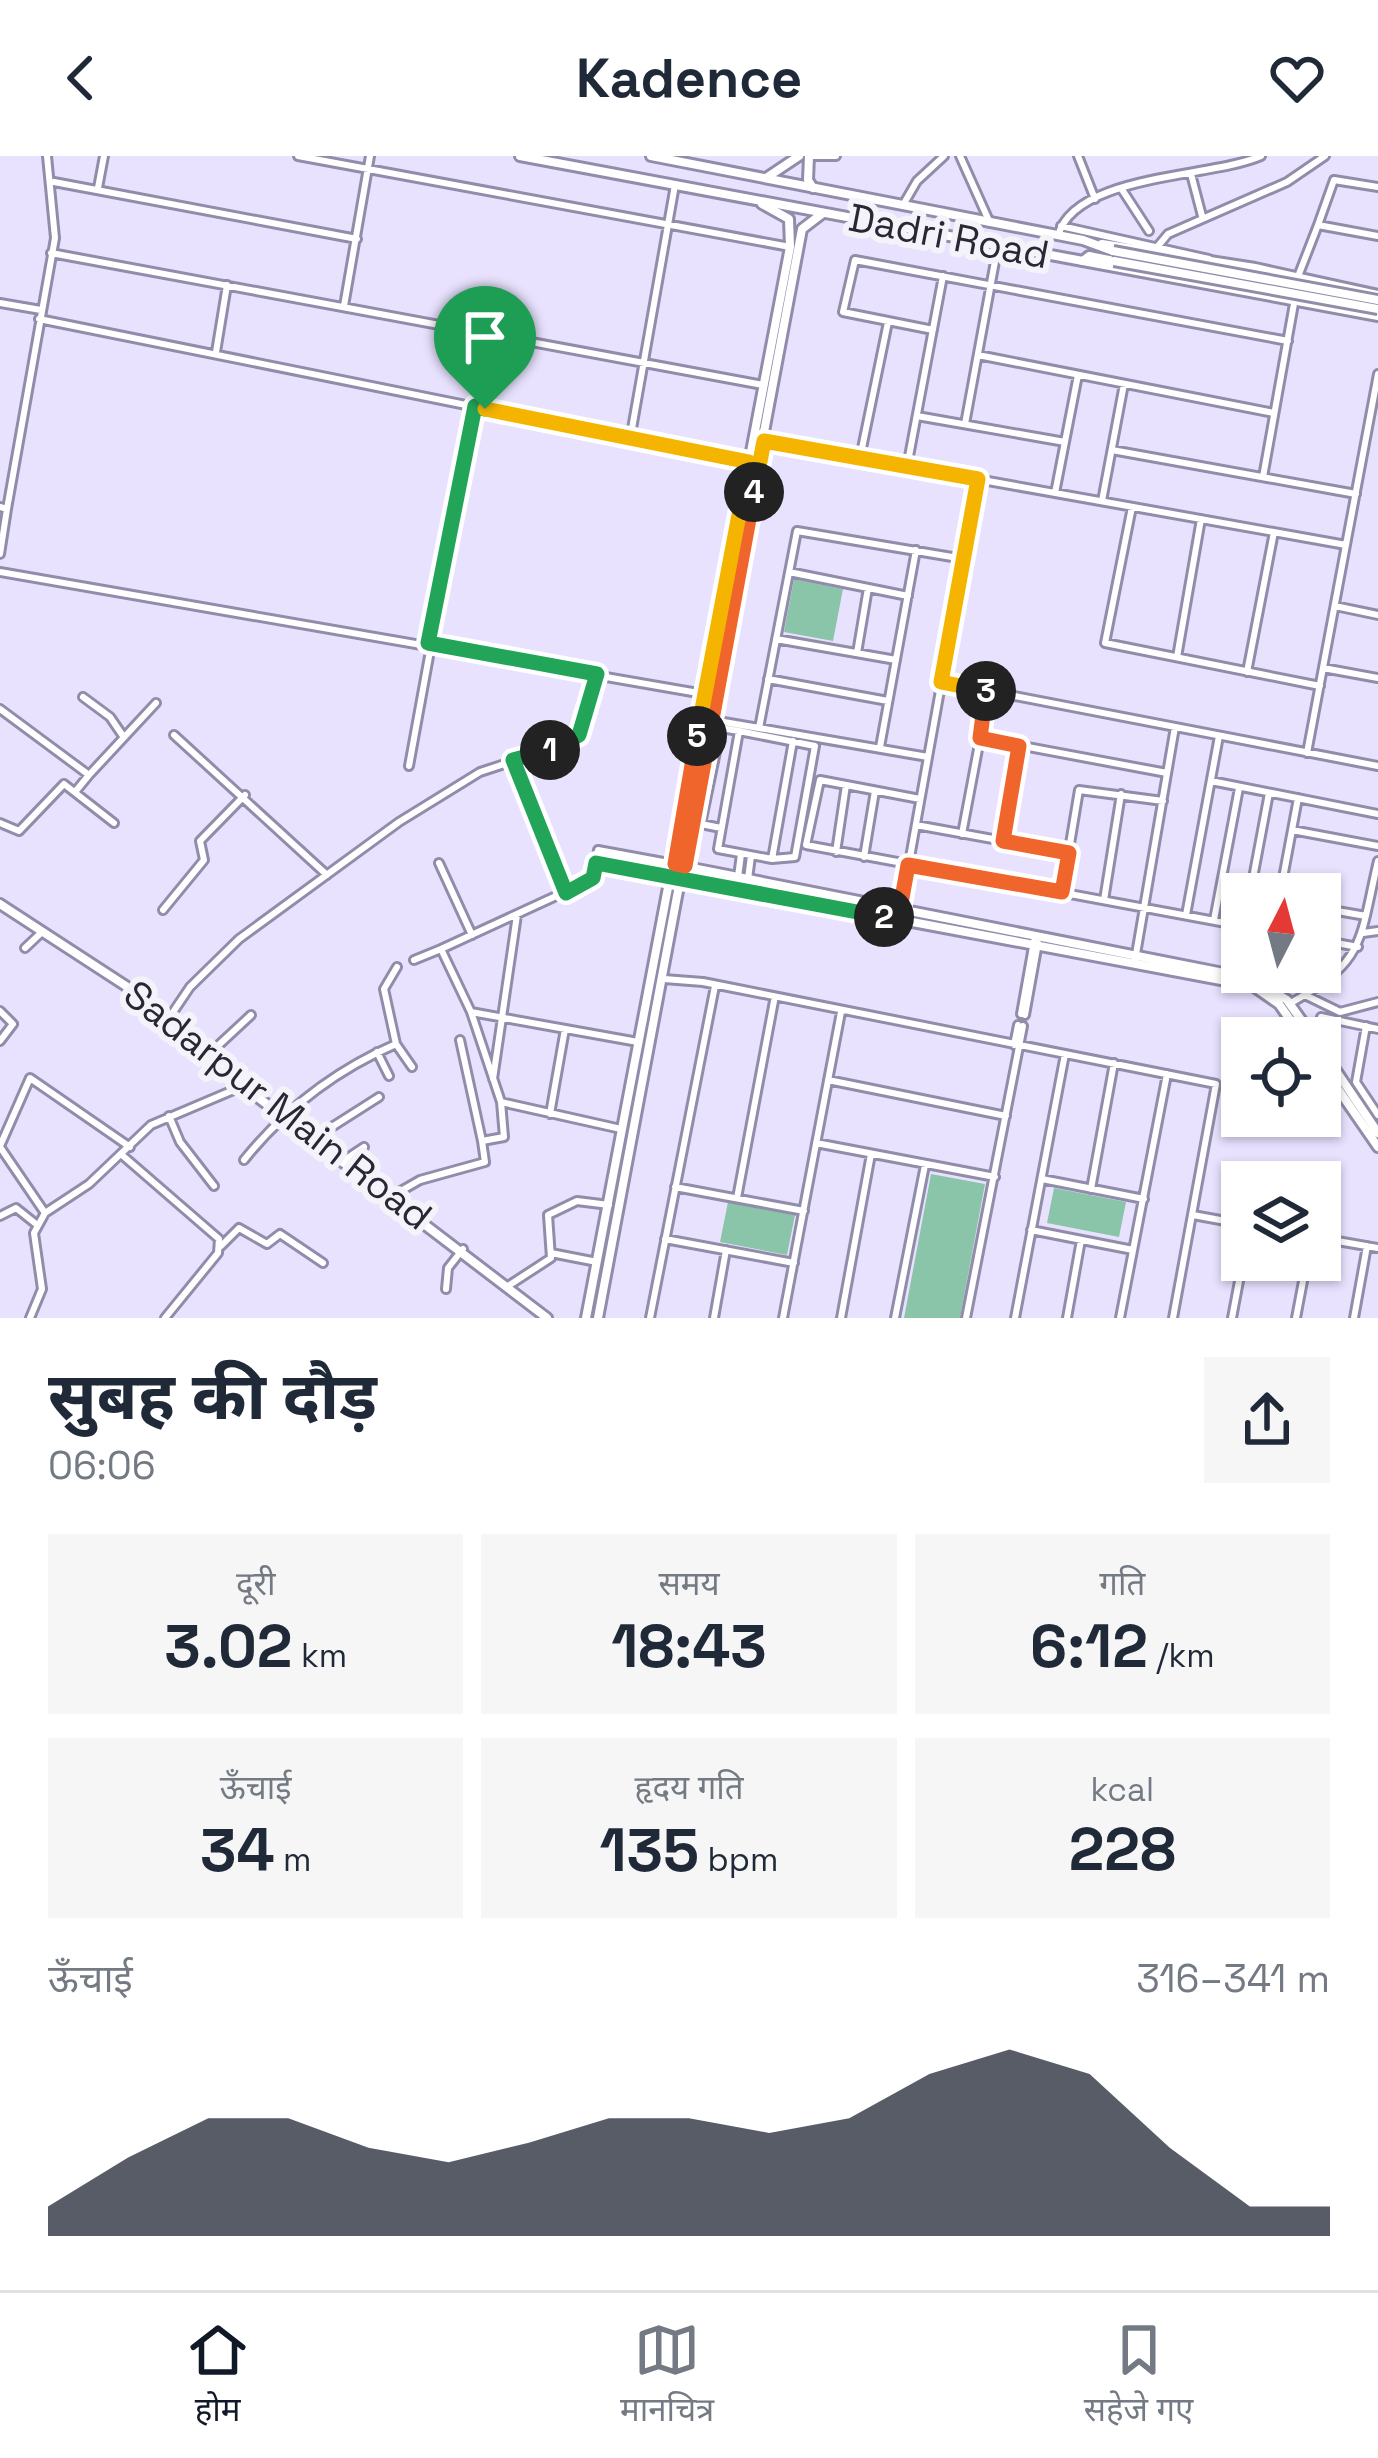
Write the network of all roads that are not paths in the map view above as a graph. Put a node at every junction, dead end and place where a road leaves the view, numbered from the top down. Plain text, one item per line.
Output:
1 (47, 156) edge
2 (104, 156) edge
3 (298, 156) edge
4 (370, 156) edge
5 (520, 156) edge
6 (651, 156) edge
7 (799, 156) edge
8 (810, 156) edge
9 (836, 156) edge
10 (944, 156) edge
11 (960, 156) edge
12 (1078, 156) edge
13 (1261, 156) edge
14 (1325, 156) edge
15 (368, 169) junction
16 (1191, 174) junction
17 (765, 178) junction
18 (52, 182) junction
19 (675, 185) junction
20 (1378, 187) edge
21 (813, 188) junction
22 (1121, 188) junction
23 (98, 189) junction
24 (1095, 199) junction
25 (760, 203) junction
26 (905, 206) junction
27 (830, 214) junction
28 (1203, 217) junction
29 (990, 223) junction
30 (669, 224) junction
31 (1318, 225) junction
32 (904, 227) junction
33 (1060, 231) junction
34 (1149, 231) dead end
35 (1378, 236) edge
36 (357, 238) junction
37 (1083, 240) junction
38 (998, 245) junction
39 (790, 247) junction
40 (1154, 249) junction
41 (51, 253) junction
42 (1114, 256) junction
43 (1083, 261) junction
44 (1235, 265) junction
45 (943, 276) junction
46 (1298, 277) junction
47 (227, 285) junction
48 (992, 285) junction
49 (1233, 289) junction
50 (1294, 300) junction
51 (0, 303) edge
52 (1378, 305) edge
53 (344, 307) junction
54 (40, 315) junction
55 (888, 322) junction
56 (933, 330) junction
57 (488, 334) junction
58 (1288, 341) junction
59 (216, 352) junction
60 (978, 356) junction
61 (644, 363) junction
62 (1378, 374) edge
63 (1078, 375) junction
64 (1124, 384) junction
65 (764, 385) junction
66 (475, 406) junction
67 (1274, 413) junction
68 (916, 416) junction
69 (965, 424) junction
70 (630, 440) junction
71 (764, 441) junction
72 (1065, 442) junction
73 (1112, 450) junction
74 (860, 458) junction
75 (749, 462) junction
76 (907, 467) junction
77 (1262, 477) junction
78 (978, 479) junction
79 (1055, 493) junction
80 (1356, 494) junction
81 (1102, 501) junction
82 (1132, 507) junction
83 (4, 508) edge
84 (1201, 519) junction
85 (1274, 532) junction
86 (1346, 545) junction
87 (916, 550) junction
88 (0, 554) edge
89 (964, 559) junction
90 (0, 572) edge
91 (789, 572) junction
92 (868, 588) junction
93 (908, 596) junction
94 (1335, 606) junction
95 (1378, 615) edge
96 (776, 639) junction
97 (428, 643) junction
98 (857, 653) junction
99 (1177, 659) junction
100 (896, 660) junction
101 (1323, 668) junction
102 (1247, 672) junction
103 (597, 674) junction
104 (1378, 678) edge
105 (768, 679) junction
106 (941, 682) junction
107 (1320, 686) junction
108 (989, 691) junction
109 (704, 694) junction
110 (82, 697) dead end
111 (888, 701) junction
112 (156, 704) dead end
113 (0, 709) edge
114 (712, 720) junction
115 (1175, 727) junction
116 (759, 728) junction
117 (740, 731) junction
118 (174, 735) dead end
119 (123, 736) junction
120 (1219, 736) junction
121 (980, 738) junction
122 (793, 741) junction
123 (1019, 746) junction
124 (880, 749) junction
125 (1307, 753) junction
126 (928, 757) junction
127 (513, 760) junction
128 (410, 766) dead end
129 (1378, 766) edge
130 (1167, 773) junction
131 (89, 775) junction
132 (1210, 781) junction
133 (845, 785) junction
134 (1239, 787) junction
135 (875, 790) junction
136 (75, 792) junction
137 (1269, 793) junction
138 (1121, 794) junction
139 (245, 795) junction
140 (1298, 798) junction
141 (920, 799) junction
142 (1162, 801) junction
143 (1378, 814) edge
144 (0, 823) edge
145 (114, 823) dead end
146 (916, 825) junction
147 (721, 828) junction
148 (1292, 830) junction
149 (962, 833) junction
150 (1003, 841) junction
151 (1378, 846) edge
152 (836, 851) junction
153 (1069, 853) junction
154 (746, 855) junction
155 (864, 857) junction
156 (772, 859) junction
157 (1378, 861) edge
158 (439, 863) dead end
159 (596, 863) junction
160 (680, 865) junction
161 (908, 865) junction
162 (1254, 873) edge
163 (1284, 873) edge
164 (327, 875) junction
165 (677, 878) junction
166 (743, 878) junction
167 (1062, 892) junction
168 (566, 893) junction
169 (1104, 900) junction
170 (0, 904) edge
171 (1144, 907) junction
172 (163, 910) dead end
173 (1341, 912) edge
174 (517, 915) junction
175 (1186, 915) junction
176 (899, 916) junction
177 (1366, 916) junction
178 (1214, 920) junction
179 (1221, 922) edge
180 (42, 932) junction
181 (1378, 932) edge
182 (1363, 933) junction
183 (472, 935) junction
184 (1036, 942) junction
185 (1341, 944) edge
186 (1358, 947) junction
187 (25, 948) dead end
188 (441, 949) junction
189 (414, 960) dead end
190 (1135, 960) junction
191 (1341, 966) edge
192 (398, 968) dead end
193 (1221, 977) edge
194 (664, 979) junction
195 (714, 986) junction
196 (1274, 993) edge
197 (1309, 993) edge
198 (1305, 995) junction
199 (775, 1000) junction
200 (1378, 1002) edge
201 (1289, 1004) junction
202 (0, 1011) edge
203 (471, 1012) junction
204 (841, 1012) junction
205 (251, 1015) dead end
206 (1023, 1015) dead end
207 (1299, 1017) edge
208 (501, 1018) junction
209 (167, 1021) junction
210 (1341, 1022) edge
211 (1021, 1025) dead end
212 (1366, 1026) junction
213 (1378, 1028) edge
214 (565, 1029) junction
215 (460, 1040) dead end
216 (0, 1041) edge
217 (641, 1042) junction
218 (396, 1044) junction
219 (1017, 1046) junction
220 (376, 1052) junction
221 (1065, 1054) junction
222 (208, 1055) junction
223 (1114, 1064) junction
224 (412, 1067) dead end
225 (1167, 1074) junction
226 (389, 1076) dead end
227 (1341, 1078) edge
228 (828, 1080) junction
229 (492, 1083) junction
230 (243, 1086) junction
231 (1341, 1093) edge
232 (380, 1097) dead end
233 (501, 1102) junction
234 (281, 1114) junction
235 (550, 1114) junction
236 (1378, 1115) edge
237 (169, 1116) junction
238 (1006, 1116) junction
239 (624, 1130) junction
240 (1378, 1133) edge
241 (313, 1139) junction
242 (482, 1142) junction
243 (816, 1143) junction
244 (0, 1146) edge
245 (130, 1147) junction
246 (364, 1147) dead end
247 (1378, 1147) edge
248 (871, 1154) junction
249 (122, 1155) junction
250 (244, 1160) dead end
251 (344, 1160) junction
252 (925, 1165) junction
253 (995, 1177) junction
254 (1042, 1179) junction
255 (214, 1186) dead end
256 (675, 1187) junction
257 (1091, 1189) junction
258 (392, 1196) junction
259 (736, 1198) junction
260 (1144, 1199) junction
261 (609, 1205) junction
262 (803, 1210) junction
263 (45, 1213) junction
264 (1193, 1215) junction
265 (0, 1216) edge
266 (1221, 1220) edge
267 (37, 1225) junction
268 (1031, 1230) junction
269 (665, 1239) junction
270 (1081, 1240) junction
271 (1341, 1242) edge
272 (221, 1246) junction
273 (1367, 1246) junction
274 (1378, 1248) edge
275 (463, 1249) junction
276 (726, 1250) junction
277 (1133, 1250) junction
278 (551, 1253) junction
279 (597, 1262) junction
280 (323, 1263) dead end
281 (794, 1263) junction
282 (1239, 1281) edge
283 (1303, 1281) edge
284 (508, 1286) junction
285 (446, 1289) dead end
286 (540, 1316) edge
287 (30, 1318) edge
288 (165, 1318) edge
289 (586, 1318) edge
290 (598, 1318) edge
291 (650, 1318) edge
292 (714, 1318) edge
293 (783, 1318) edge
294 (841, 1318) edge
295 (896, 1318) edge
296 (966, 1318) edge
297 (1015, 1318) edge
298 (1067, 1318) edge
299 (1120, 1318) edge
300 (1173, 1318) edge
301 (1232, 1318) edge
302 (1296, 1318) edge
303 (1354, 1318) edge

1 - 18 street
2 - 23 street
3 - 15 street
4 - 15 street
5 - 19 street, Dadri Road
6 - 17 street, Dadri Road
7 - 17 street
8 - 9 street
8 - 21 street
10 - 26 street
11 - 29 street
12 - 24 street
13 - 16 street
14 - 28 street
15 - 30 street
15 - 36 street
16 - 22 street
16 - 28 street
17 - 21 street, Dadri Road
18 - 23 street
18 - 41 street
19 - 25 street, Dadri Road
19 - 30 street
20 - 31 street
21 - 26 street, Dadri Road
22 - 24 street
22 - 34 street
23 - 36 street
24 - 33 street
25 - 27 street, Dadri Road
25 - 39 street
26 - 29 street, Dadri Road
26 - 32 street
27 - 32 street, Dadri Road
27 - 71 street
28 - 40 street
29 - 33 street, Dadri Road
30 - 39 street
30 - 61 street
31 - 35 street
31 - 46 street
32 - 38 street, Dadri Road
33 - 37 street, Dadri Road
33 - 40 street
36 - 53 street
37 - 40 street, Dadri Road
37 - 42 street
38 - 43 street, Dadri Road
38 - 48 street
39 - 65 street
40 - 44 street, Dadri Road
41 - 47 street
41 - 54 street
42 - 43 street
42 - 52 street, bridge
43 - 49 street, Dadri Road
44 - 46 street, Dadri Road
44 - 49 street
45 - 48 street
45 - 55 street
45 - 56 street
46 - 50 street
46 - 52 street, Dadri Road
47 - 53 street
47 - 59 street
48 - 58 street
48 - 60 street
49 - 50 street, Dadri Road
50 - 52 street, Dadri Road
50 - 58 street
51 - 54 street
53 - 57 street
54 - 59 street
54 - 83 street
55 - 56 street
55 - 74 street
56 - 68 street
57 - 61 street
57 - 66 street
58 - 67 street
59 - 66 street
60 - 63 street
60 - 69 street
61 - 65 street
61 - 70 street
62 - 80 street
63 - 64 street
63 - 72 street
64 - 67 street
64 - 73 street
65 - 75 street
66 - 70 street
66 - 97 street
67 - 77 street
68 - 69 street
68 - 76 street
69 - 72 street
70 - 75 street
71 - 74 street
71 - 114 street
72 - 79 street
73 - 77 street
73 - 81 street
74 - 76 street
75 - 109 street
76 - 78 street
77 - 80 street
78 - 79 street
78 - 89 street
79 - 81 street
80 - 86 street
81 - 82 street
82 - 84 street
82 - 99 street
83 - 88 street
84 - 85 street
84 - 99 street
85 - 86 street
85 - 102 street
86 - 94 street
87 - 89 street
87 - 91 street
87 - 93 street
89 - 106 street
90 - 97 street
91 - 92 street
91 - 96 street
92 - 93 street
92 - 98 street
93 - 100 street
94 - 95 street
94 - 101 street
96 - 98 street
96 - 105 street
97 - 103 street
97 - 128 street
98 - 100 street
99 - 102 street
100 - 111 street
101 - 104 street
101 - 107 street
102 - 107 street
103 - 109 street
103 - 127 street
105 - 111 street
105 - 116 street
106 - 108 street
106 - 126 street
107 - 125 street
108 - 115 street
108 - 121 street
109 - 160 street
110 - 119 street
111 - 124 street
112 - 119 street
113 - 131 street
114 - 116 street
114 - 160 street
115 - 120 street
115 - 130 street
116 - 124 street
117 - 122 street
117 - 147 street
117 - 147 street
118 - 139 street
119 - 131 street
120 - 125 street
120 - 132 street
121 - 123 street
121 - 149 street
122 - 156 street
122 - 156 street
123 - 130 street
123 - 150 street
124 - 126 street
125 - 129 street
126 - 141 street
127 - 164 street
127 - 168 street
130 - 142 street
131 - 136 street
132 - 134 street
132 - 175 street
133 - 135 street
133 - 152 street
133 - 152 street
134 - 137 street
134 - 178 street
135 - 141 street
135 - 155 street
136 - 144 street
136 - 145 street
137 - 140 street
137 - 162 street
138 - 142 street
138 - 153 street
138 - 169 street
139 - 164 street
139 - 172 street
140 - 143 street
140 - 148 street
141 - 146 street
142 - 171 street
146 - 149 street
146 - 161 street
147 - 154 street
148 - 151 street
148 - 163 street
149 - 150 street
150 - 153 street
152 - 155 street
153 - 167 street
154 - 156 street
154 - 166 street
155 - 161 street
157 - 177 street
158 - 183 street
159 - 160 street
159 - 165 street
159 - 168 street
160 - 165 street
160 - 166 street
161 - 167 street
161 - 176 street
164 - 209 street
165 - 176 street
165 - 194 street
165 - 217 street
166 - 176 street
167 - 169 street
168 - 174 street
169 - 171 street
170 - 180 street, Sadarpur Main Road
171 - 175 street
171 - 190 street
173 - 177 street
174 - 183 street
174 - 208 street
175 - 178 street
176 - 184 street
177 - 182 street
178 - 179 street
180 - 187 street
180 - 209 street, Sadarpur Main Road
181 - 182 street
182 - 186 street
183 - 188 street
184 - 190 street
184 - 206 street
185 - 186 street
186 - 191 street
188 - 189 street
188 - 203 street
190 - 193 street
192 - 218 street
194 - 195 street
194 - 290 street
195 - 199 street
195 - 256 street
196 - 201 street
197 - 198 street
198 - 200 street
198 - 201 street
199 - 204 street
199 - 259 street
201 - 207 street
202 - 216 street
203 - 208 street
203 - 229 street
204 - 219 street
204 - 228 street
205 - 222 street
208 - 214 street
208 - 229 street
209 - 222 street, Sadarpur Main Road
210 - 212 street
211 - 219 street
212 - 213 street
212 - 236 street
214 - 217 street
214 - 235 street
215 - 242 street
217 - 239 street
218 - 220 street
218 - 224 street
219 - 221 street
219 - 238 street
220 - 226 street
220 - 234 street
221 - 223 street
221 - 254 street
222 - 230 street, Sadarpur Main Road
223 - 225 street
223 - 257 street
225 - 260 street
225 - 264 street
227 - 240 street
228 - 238 street
228 - 243 street
229 - 233 street
230 - 234 street, Sadarpur Main Road
230 - 237 street
231 - 247 street
232 - 241 street
233 - 235 street
233 - 242 street
234 - 241 street, Sadarpur Main Road
234 - 250 street
235 - 239 street
237 - 245 street
237 - 255 street
238 - 253 street
239 - 261 street
241 - 251 street, Sadarpur Main Road
242 - 258 street
243 - 248 street
243 - 262 street
244 - 245 street
244 - 263 street
245 - 249 street
246 - 251 street
248 - 252 street
248 - 294 street
249 - 263 street
249 - 272 street
251 - 258 street, Sadarpur Main Road
252 - 253 street
252 - 295 street
253 - 296 street
254 - 257 street
254 - 268 street
256 - 259 street
256 - 269 street
257 - 260 street
258 - 275 street, Sadarpur Main Road
259 - 262 street
260 - 277 street
261 - 278 street
261 - 279 street
262 - 281 street
263 - 267 street
264 - 266 street
264 - 300 street
265 - 267 street
267 - 287 street
268 - 270 street
268 - 297 street
269 - 276 street
269 - 291 street
270 - 277 street
270 - 298 street
271 - 273 street
272 - 280 street
272 - 288 street
273 - 274 street
273 - 303 street
275 - 284 street, Sadarpur Main Road
275 - 285 street
276 - 281 street
276 - 292 street
277 - 299 street
278 - 279 street
278 - 284 street
279 - 289 street
281 - 293 street
282 - 301 street
283 - 302 street
284 - 286 street, Sadarpur Main Road

